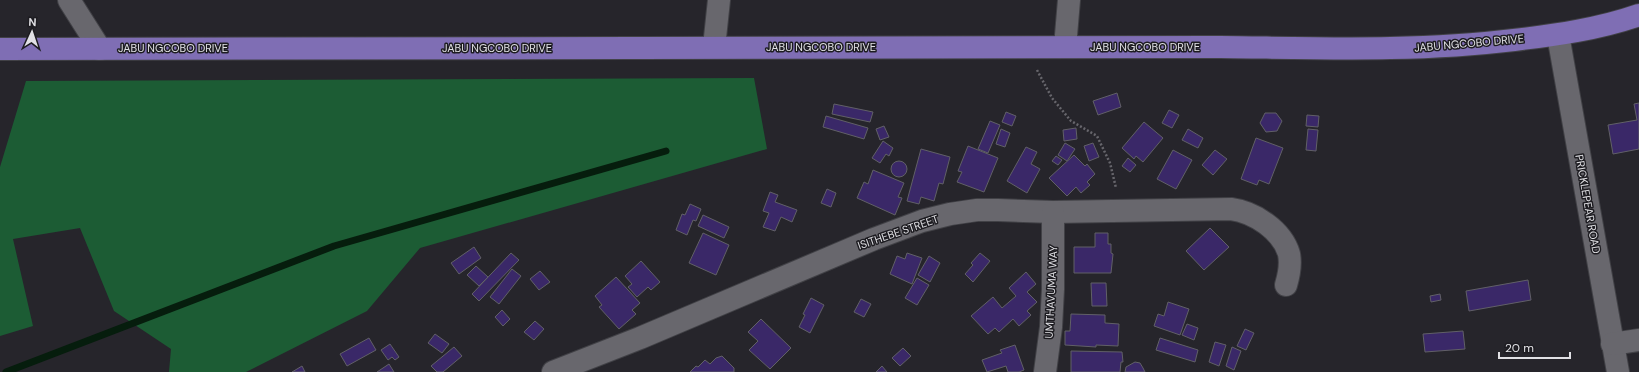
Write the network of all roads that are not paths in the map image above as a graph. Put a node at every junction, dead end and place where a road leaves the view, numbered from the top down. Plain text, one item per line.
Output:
1 (69, 0) edge
2 (719, 0) edge
3 (1069, 0) edge
4 (1639, 15) edge
5 (1558, 35) junction
6 (1065, 47) junction
7 (100, 48) junction
8 (714, 48) junction
9 (0, 49) edge
10 (1053, 212) junction
11 (1286, 285) dead end
12 (1639, 340) edge
13 (1612, 344) junction
14 (553, 372) edge
15 (1045, 372) edge
16 (1618, 372) edge

1 - 7 street
2 - 8 street
3 - 6 street
4 - 5 main road, JABU NGCOBO DRIVE
5 - 6 main road, JABU NGCOBO DRIVE
5 - 13 street, PRICKLEPEAR ROAD
6 - 8 main road, JABU NGCOBO DRIVE
7 - 8 main road, JABU NGCOBO DRIVE
7 - 9 main road, JABU NGCOBO DRIVE
10 - 11 street, ISITHEBE STREET
10 - 14 street, ISITHEBE STREET
10 - 15 street, UMTHAVUMA WAY
12 - 13 street
13 - 16 street, PRICKLEPEAR ROAD

